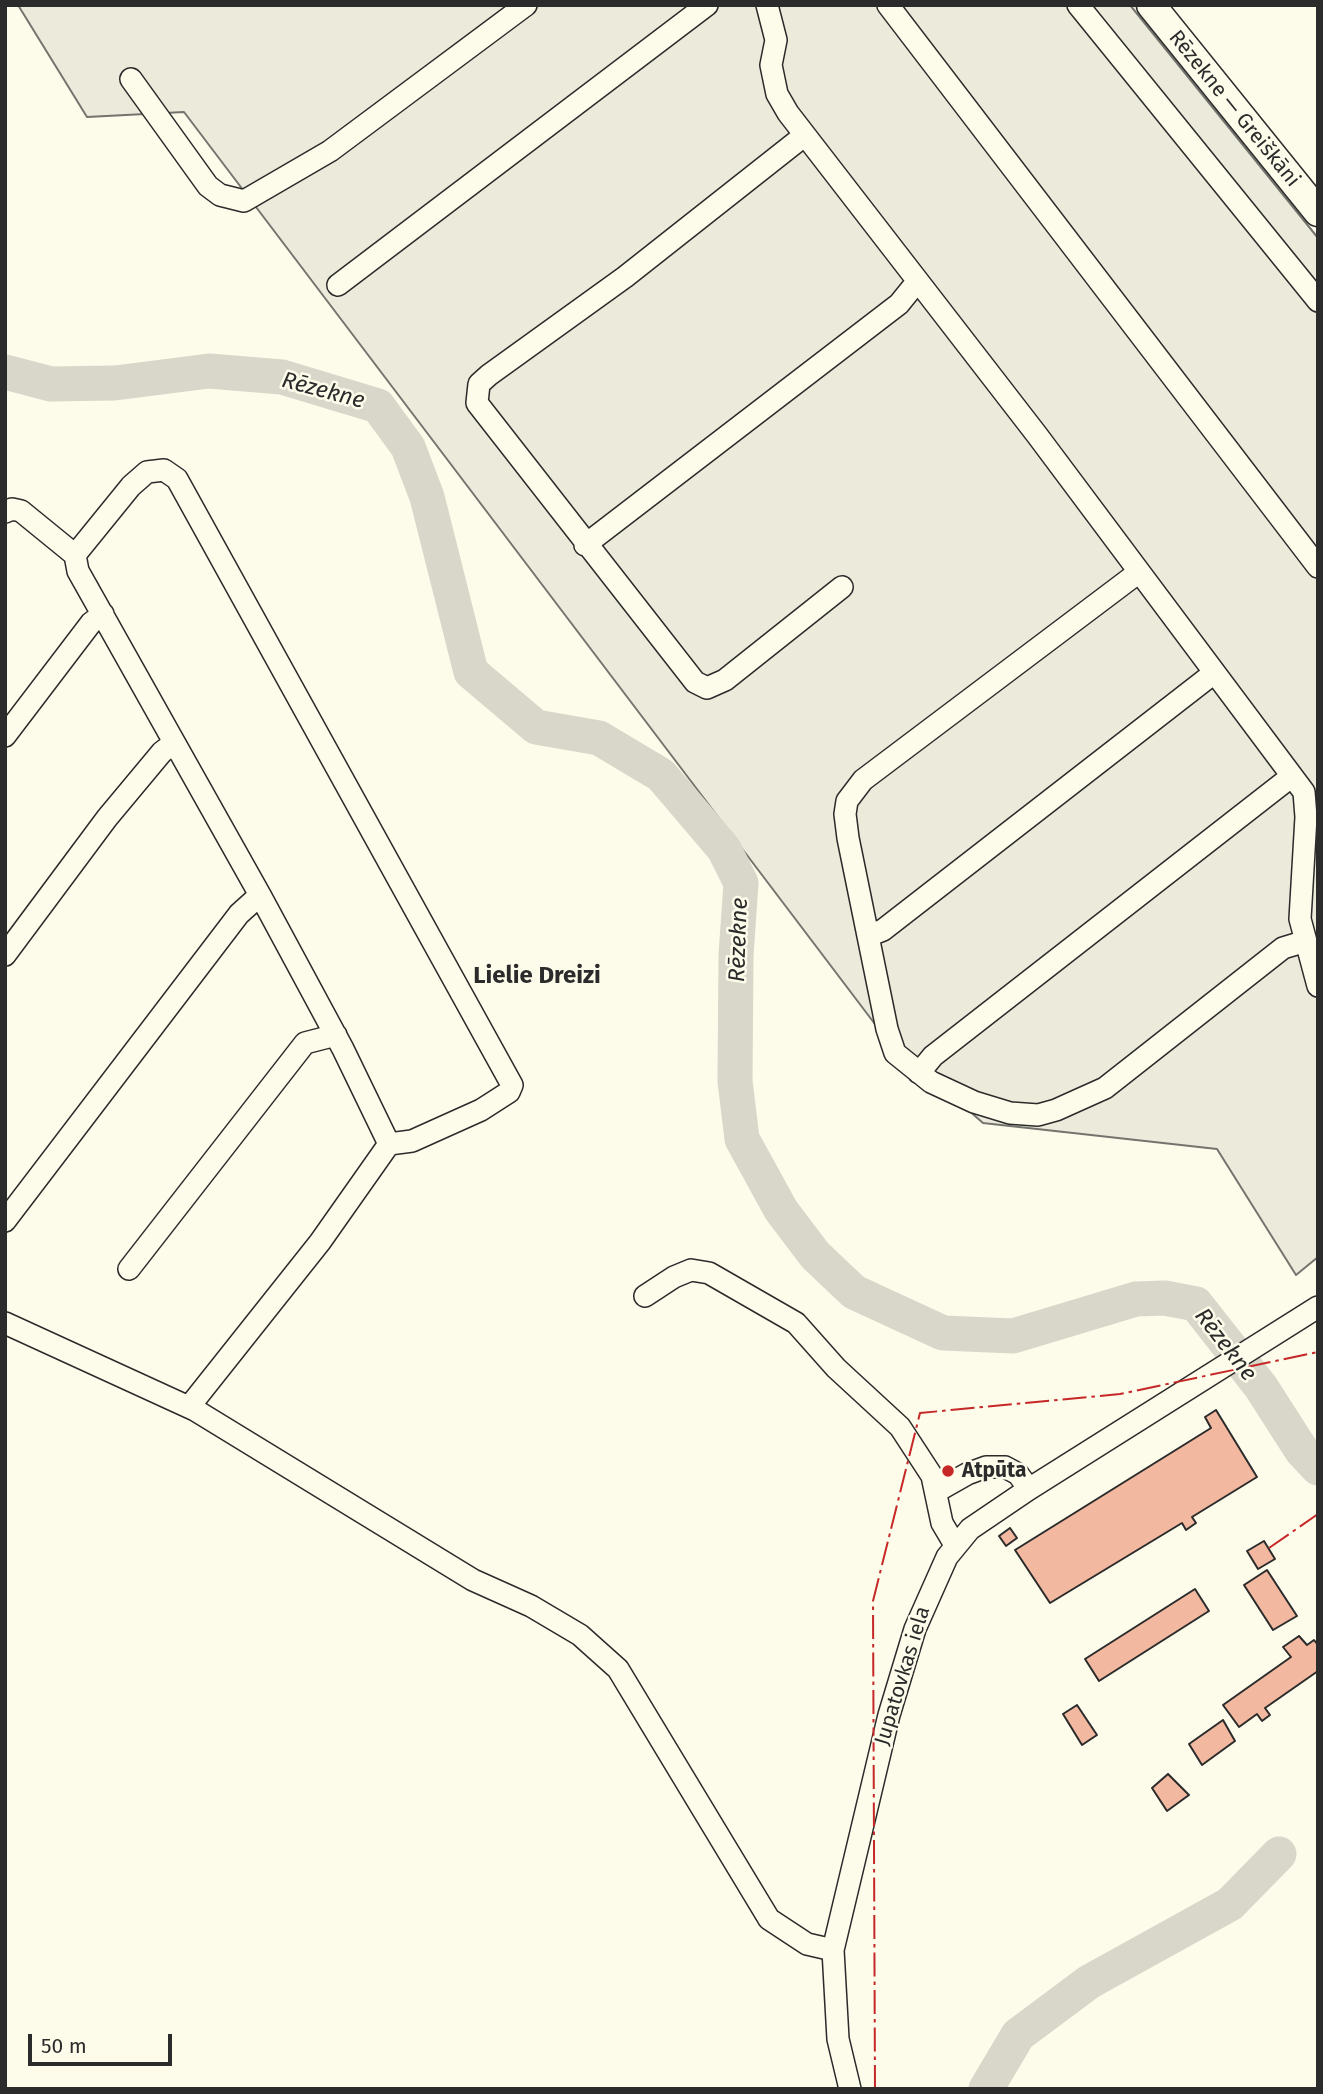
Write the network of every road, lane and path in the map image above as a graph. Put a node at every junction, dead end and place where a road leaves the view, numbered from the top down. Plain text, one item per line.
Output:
1 (526, 5) edge
2 (707, 5) edge
3 (767, 5) edge
4 (888, 5) edge
5 (1078, 5) edge
6 (1151, 5) edge
7 (131, 79) dead end
8 (805, 135) junction
9 (1318, 212) edge
10 (916, 283) junction
11 (338, 285) dead end
12 (1318, 301) edge
13 (5, 512) edge
14 (585, 545) junction
15 (75, 555) junction
16 (1318, 567) edge
17 (1139, 572) junction
18 (842, 587) dead end
19 (103, 614) junction
20 (1214, 673) junction
21 (5, 736) edge
22 (174, 743) junction
23 (1292, 776) junction
24 (260, 895) junction
25 (868, 936) junction
26 (1306, 941) junction
27 (5, 955) edge
28 (1318, 986) edge
29 (336, 1035) junction
30 (919, 1073) junction
31 (390, 1144) junction
32 (5, 1221) edge
33 (129, 1269) dead end
34 (645, 1296) dead end
35 (1318, 1307) edge
36 (5, 1323) edge
37 (189, 1407) junction
38 (1029, 1489) junction
39 (937, 1491) junction
40 (955, 1545) junction
41 (833, 1950) junction
42 (849, 2089) edge

1 - 7 street
2 - 11 street
3 - 8 street
4 - 16 street
5 - 12 street
6 - 9 main road, Rēzekne — Greiškāni
8 - 10 street
8 - 14 street
10 - 14 street
10 - 17 street
13 - 15 street
14 - 18 street
15 - 19 street
15 - 31 street
17 - 20 street
17 - 25 street
19 - 21 street
19 - 22 street
20 - 23 street
20 - 25 street
22 - 24 street
22 - 27 street
23 - 26 street
23 - 30 street
24 - 29 street
24 - 32 street
25 - 30 street
26 - 28 street
26 - 30 street
29 - 31 street
29 - 33 street
31 - 37 street
34 - 39 street
35 - 38 street, Jupatovkas iela
36 - 37 street
37 - 41 street
38 - 39 street
38 - 40 street, Jupatovkas iela
39 - 40 street
40 - 41 street, Jupatovkas iela
41 - 42 street, Jupatovkas iela

